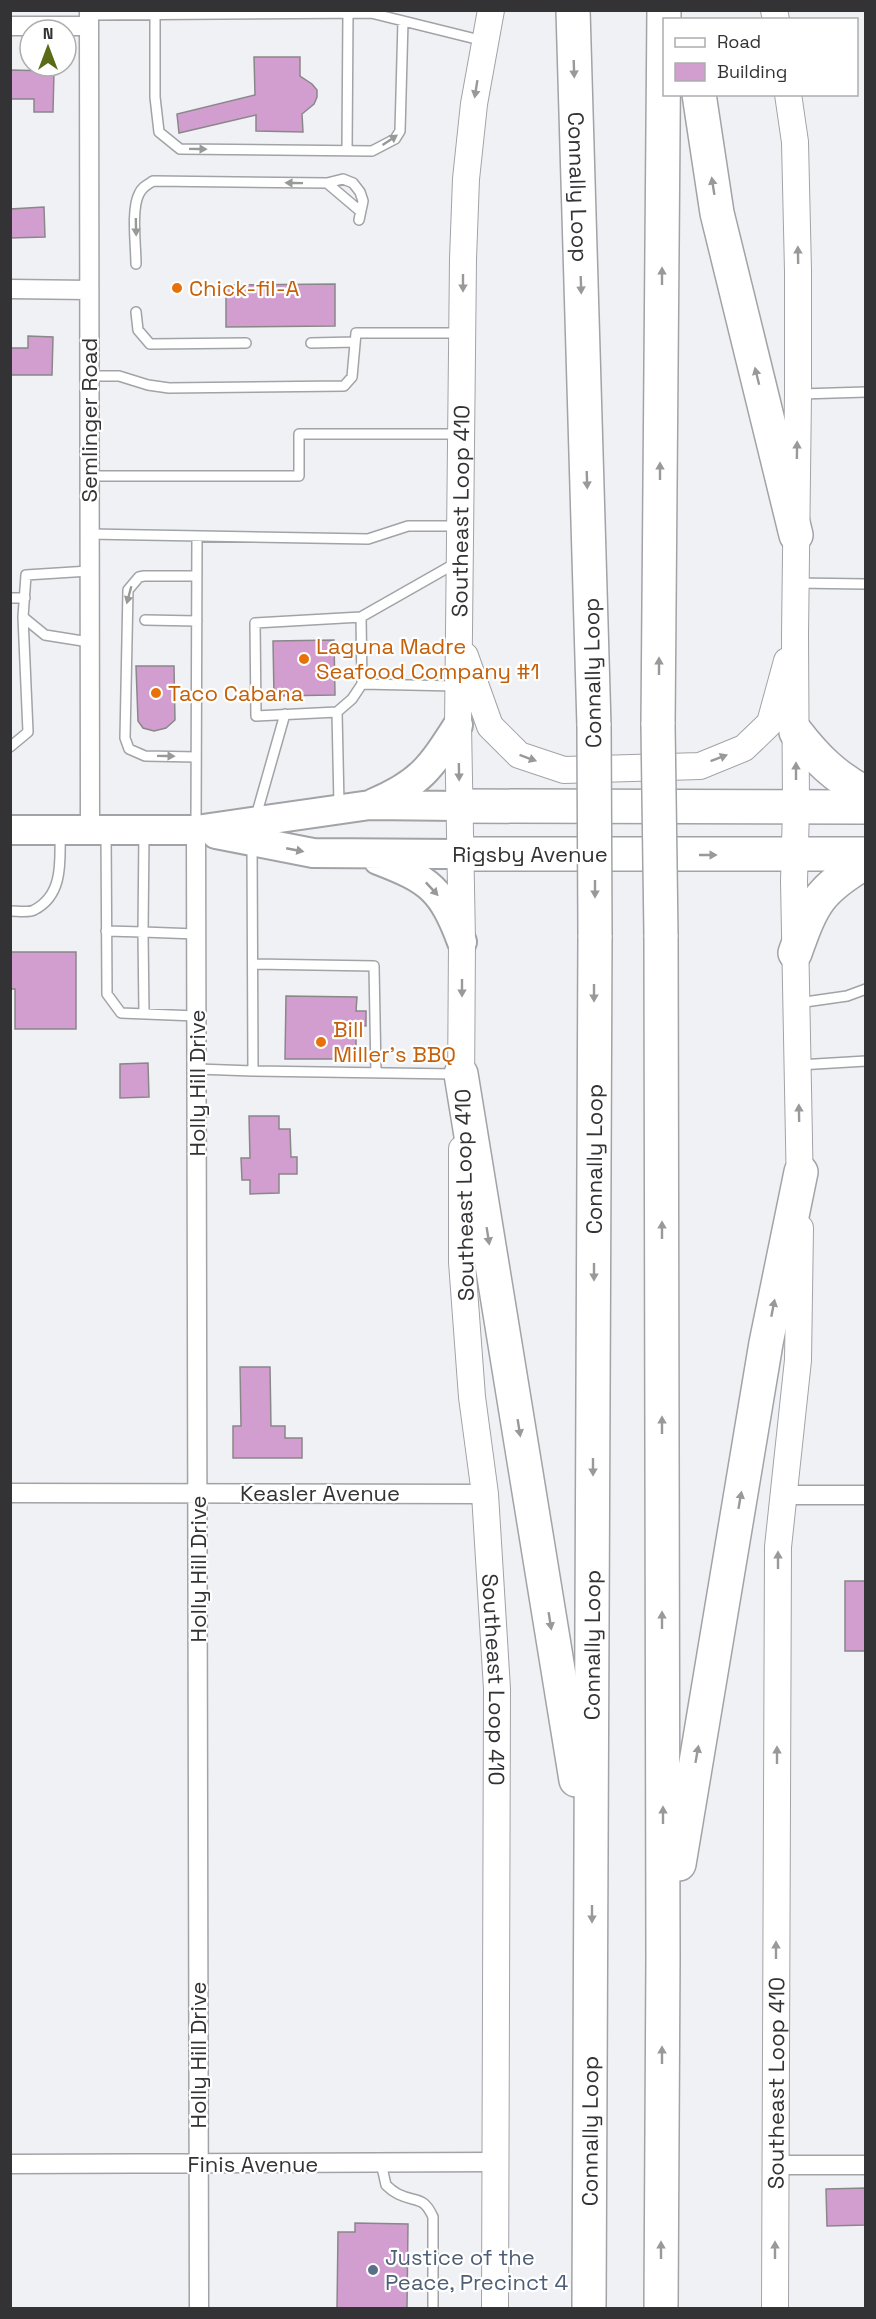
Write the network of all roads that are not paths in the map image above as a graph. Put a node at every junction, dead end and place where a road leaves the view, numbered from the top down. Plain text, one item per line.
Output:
1 (491, 10) edge
2 (573, 10) edge
3 (348, 14) junction
4 (155, 15) junction
5 (89, 17) edge
6 (403, 21) junction
7 (10, 26) edge
8 (484, 41) junction
9 (663, 96) edge
10 (699, 96) edge
11 (788, 96) edge
12 (347, 150) junction
13 (327, 183) junction
14 (136, 264) dead end
15 (10, 289) edge
16 (89, 290) junction
17 (136, 312) dead end
18 (463, 333) junction
19 (355, 342) junction
20 (246, 343) dead end
21 (311, 343) dead end
22 (89, 376) junction
23 (866, 392) edge
24 (798, 394) junction
25 (462, 435) junction
26 (89, 476) junction
27 (461, 526) junction
28 (89, 534) junction
29 (796, 535) junction
30 (197, 536) junction
31 (460, 561) junction
32 (89, 572) junction
33 (197, 576) junction
34 (796, 583) junction
35 (866, 584) edge
36 (10, 598) edge
37 (25, 598) junction
38 (23, 617) junction
39 (361, 617) junction
40 (145, 620) dead end
41 (197, 621) junction
42 (795, 635) junction
43 (459, 639) junction
44 (89, 642) junction
45 (362, 684) junction
46 (459, 686) junction
47 (338, 712) junction
48 (285, 714) junction
49 (458, 725) junction
50 (796, 732) junction
51 (10, 747) edge
52 (196, 757) junction
53 (866, 793) edge
54 (370, 805) junction
55 (459, 806) junction
56 (866, 807) edge
57 (796, 808) junction
58 (339, 809) junction
59 (10, 830) edge
60 (60, 830) junction
61 (98, 830) junction
62 (144, 830) junction
63 (196, 830) junction
64 (253, 831) junction
65 (362, 854) junction
66 (460, 854) junction
67 (866, 854) edge
68 (794, 855) junction
69 (866, 862) edge
70 (10, 911) edge
71 (106, 931) junction
72 (143, 932) junction
73 (196, 934) junction
74 (462, 942) junction
75 (795, 953) junction
76 (253, 964) junction
77 (866, 989) edge
78 (796, 1003) junction
79 (144, 1014) junction
80 (196, 1016) junction
81 (866, 1060) edge
82 (798, 1065) junction
83 (197, 1069) junction
84 (253, 1071) junction
85 (376, 1073) junction
86 (461, 1074) junction
87 (801, 1172) junction
88 (10, 1493) edge
89 (198, 1493) junction
90 (485, 1494) junction
91 (785, 1495) junction
92 (866, 1495) edge
93 (592, 1876) junction
94 (663, 1957) junction
95 (495, 2162) junction
96 (381, 2163) junction
97 (10, 2164) edge
98 (198, 2164) junction
99 (775, 2165) junction
100 (866, 2165) edge
101 (199, 2308) edge
102 (433, 2308) edge
103 (495, 2308) edge
104 (589, 2308) edge
105 (661, 2308) edge
106 (774, 2308) edge

1 - 8 main road, Southeast Loop 410
2 -> 93 highway, Connally Loop, bridge
3 - 4 lane
3 - 6 lane
3 - 12 lane
4 - 5 lane
4 -> 12 lane
5 - 7 street
5 - 16 street, Semlinger Road
6 - 8 lane
12 -> 6 lane
8 -> 18 main road, Southeast Loop 410
94 -> 9 highway, bridge
29 -> 10 highway
24 -> 11 main road, Southeast Loop 410
13 - 13 lane
13 -> 14 lane
15 - 16 street
16 - 22 street, Semlinger Road
17 - 20 lane
18 - 19 lane
18 - 25 main road, Southeast Loop 410
19 - 21 lane
19 - 22 lane
22 - 26 street, Semlinger Road
23 - 24 lane
29 -> 24 main road, Southeast Loop 410
25 - 26 lane
25 - 27 main road, Southeast Loop 410
26 - 28 street, Semlinger Road
27 - 30 lane
27 - 31 main road, Southeast Loop 410
28 - 30 lane
28 - 32 street, Semlinger Road
29 - 34 main road, Southeast Loop 410
30 - 33 lane
31 - 39 lane
31 - 43 main road, Southeast Loop 410
32 - 37 lane
32 - 44 street, Semlinger Road
33 - 41 lane
33 -> 52 lane
34 - 35 lane
34 - 42 main road, Southeast Loop 410
36 - 37 lane
37 - 38 lane
38 - 44 lane
38 - 51 lane
39 - 45 lane
39 - 48 lane
40 - 41 lane
41 - 52 lane
43 -> 42 main road
42 - 50 main road, Southeast Loop 410
43 - 46 main road, Southeast Loop 410
44 - 61 street, Semlinger Road
45 - 46 lane
45 - 47 lane
46 - 49 main road, Southeast Loop 410
47 - 48 lane
47 - 58 lane
48 - 64 lane
49 - 54 main road
49 -> 55 main road, Southeast Loop 410
50 - 53 highway
57 -> 50 main road, Southeast Loop 410
52 - 63 lane
54 - 55 main road, Rigsby Avenue
54 - 58 main road, Rigsby Avenue
55 - 57 highway, Rigsby Avenue
55 - 66 main road, Southeast Loop 410
56 - 57 highway, Rigsby Avenue
57 - 68 main road, Southeast Loop 410
58 - 64 main road, Rigsby Avenue
59 - 60 main road, Rigsby Avenue
60 - 61 main road, Rigsby Avenue
60 - 70 lane
61 - 62 main road, Rigsby Avenue
61 - 71 lane
62 - 63 main road, Rigsby Avenue
62 - 72 lane
63 - 64 main road, Rigsby Avenue
63 - 73 street, Holly Hill Drive
64 -> 65 main road, Rigsby Avenue
64 - 76 lane
65 - 66 main road, Rigsby Avenue
65 -> 74 main road
66 -> 68 highway, Rigsby Avenue
66 - 74 main road, Southeast Loop 410
67 - 68 highway, Rigsby Avenue
68 - 75 main road, Southeast Loop 410
69 - 75 highway
71 - 72 lane
71 - 79 lane
72 - 73 lane
72 - 79 lane
73 - 80 street, Holly Hill Drive
74 -> 86 main road, Southeast Loop 410
75 - 78 main road, Southeast Loop 410
76 - 84 lane
76 - 85 lane
77 - 78 lane
78 - 82 main road, Southeast Loop 410
79 - 80 lane
80 - 83 street, Holly Hill Drive
81 - 82 lane
87 -> 82 main road, Southeast Loop 410
83 - 84 lane
83 - 89 street, Holly Hill Drive
84 - 85 lane
85 - 86 lane
86 - 90 main road, Southeast Loop 410
86 -> 93 highway
87 - 91 main road, Southeast Loop 410
94 -> 87 highway
88 - 89 street, Keasler Avenue
89 - 90 street, Keasler Avenue
89 - 98 street, Holly Hill Drive
90 - 95 main road, Southeast Loop 410
91 - 92 street
99 -> 91 main road, Southeast Loop 410
93 -> 104 highway, Connally Loop
105 -> 94 highway
95 - 96 street, Finis Avenue
95 - 103 main road, Southeast Loop 410
96 - 98 street, Finis Avenue
96 - 102 lane
97 - 98 street, Finis Avenue
98 - 101 street, Holly Hill Drive
99 - 100 street
106 -> 99 main road, Southeast Loop 410

